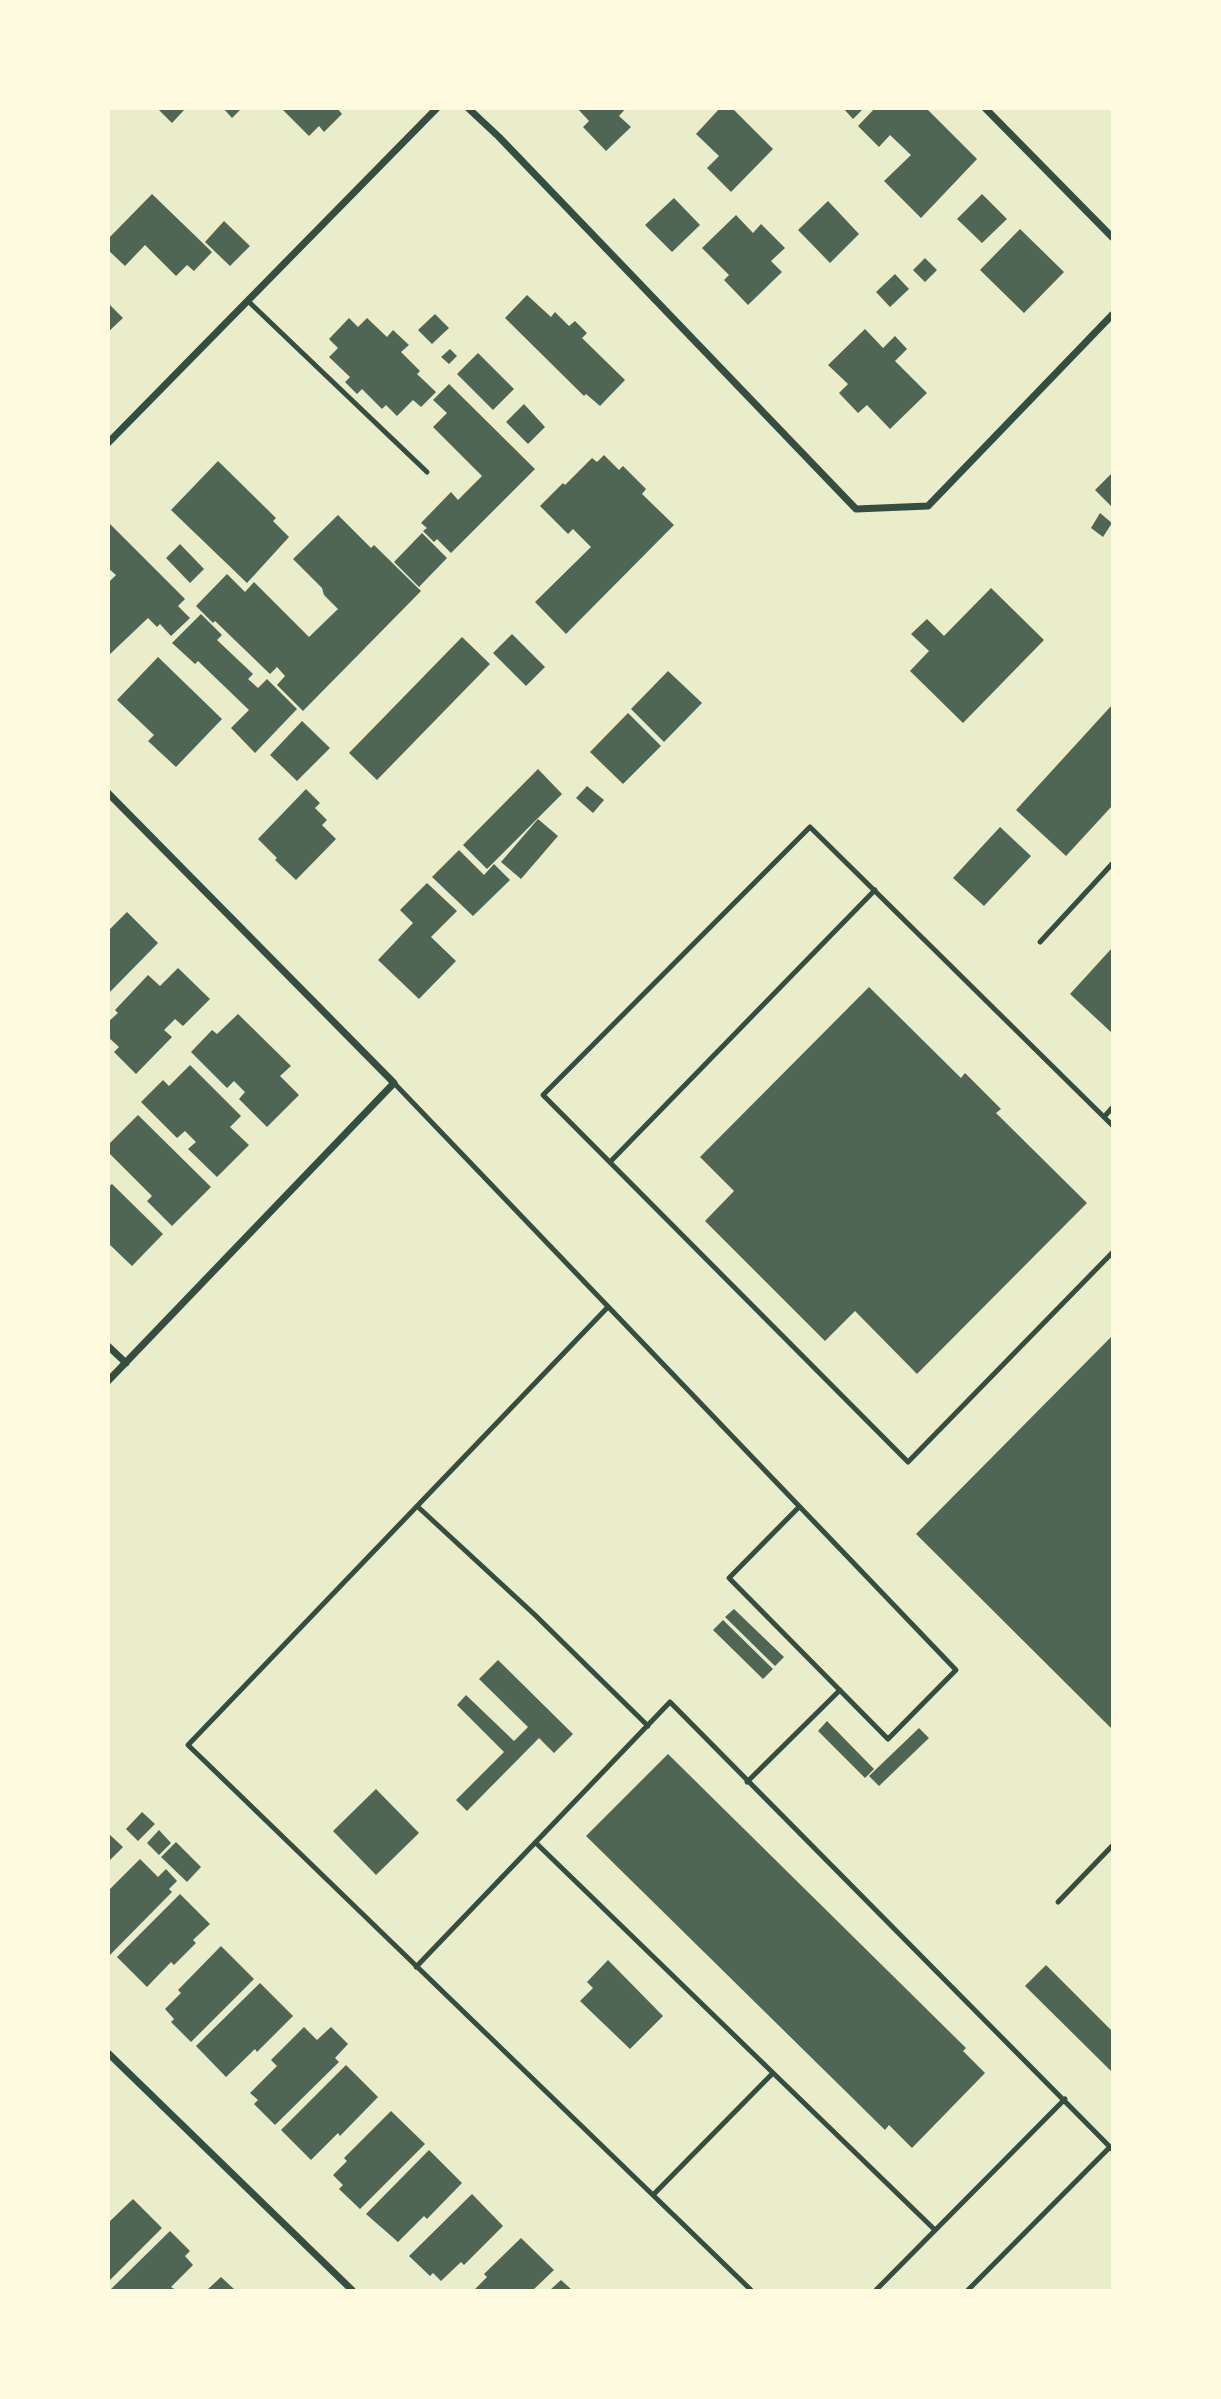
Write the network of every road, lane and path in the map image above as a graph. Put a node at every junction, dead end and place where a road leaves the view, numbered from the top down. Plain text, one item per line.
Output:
1 (437, 108) edge
2 (468, 108) edge
3 (985, 108) edge
4 (1112, 237) edge
5 (248, 301) junction
6 (1112, 315) edge
7 (108, 443) edge
8 (427, 472) dead end
9 (108, 793) edge
10 (1112, 864) edge
11 (875, 890) junction
12 (1040, 942) dead end
13 (394, 1083) junction
14 (1112, 1108) edge
15 (1104, 1117) junction
16 (1112, 1125) edge
17 (610, 1162) junction
18 (1112, 1253) edge
19 (607, 1308) junction
20 (108, 1346) edge
21 (126, 1363) junction
22 (108, 1381) edge
23 (417, 1506) junction
24 (798, 1508) junction
25 (840, 1690) junction
26 (648, 1726) junction
27 (747, 1782) junction
28 (536, 1843) junction
29 (1112, 1846) edge
30 (1058, 1902) dead end
31 (416, 1967) junction
32 (108, 2053) edge
33 (773, 2073) junction
34 (1065, 2099) junction
35 (1111, 2148) edge
36 (653, 2195) junction
37 (936, 2230) junction
38 (352, 2291) edge
39 (751, 2291) edge
40 (876, 2291) edge
41 (968, 2291) edge

1 - 5 street
2 - 6 street
3 - 4 street
5 - 7 street
5 - 8 lane
9 - 13 street
10 - 12 lane
11 - 15 lane
11 - 17 lane
11 - 17 lane
13 - 19 lane
13 - 21 street
14 - 15 lane
15 - 16 lane
17 - 18 lane
19 - 23 lane
19 - 24 lane
20 - 21 street
21 - 22 street
23 - 26 lane
23 - 31 lane
24 - 25 lane
24 - 25 lane
25 - 27 lane
26 - 27 lane
26 - 28 lane
27 - 34 lane
28 - 31 lane
28 - 33 lane
29 - 30 lane
31 - 36 lane
32 - 38 street
33 - 36 lane
33 - 37 lane
34 - 35 lane
34 - 37 lane
35 - 41 lane
36 - 39 lane
37 - 40 lane

